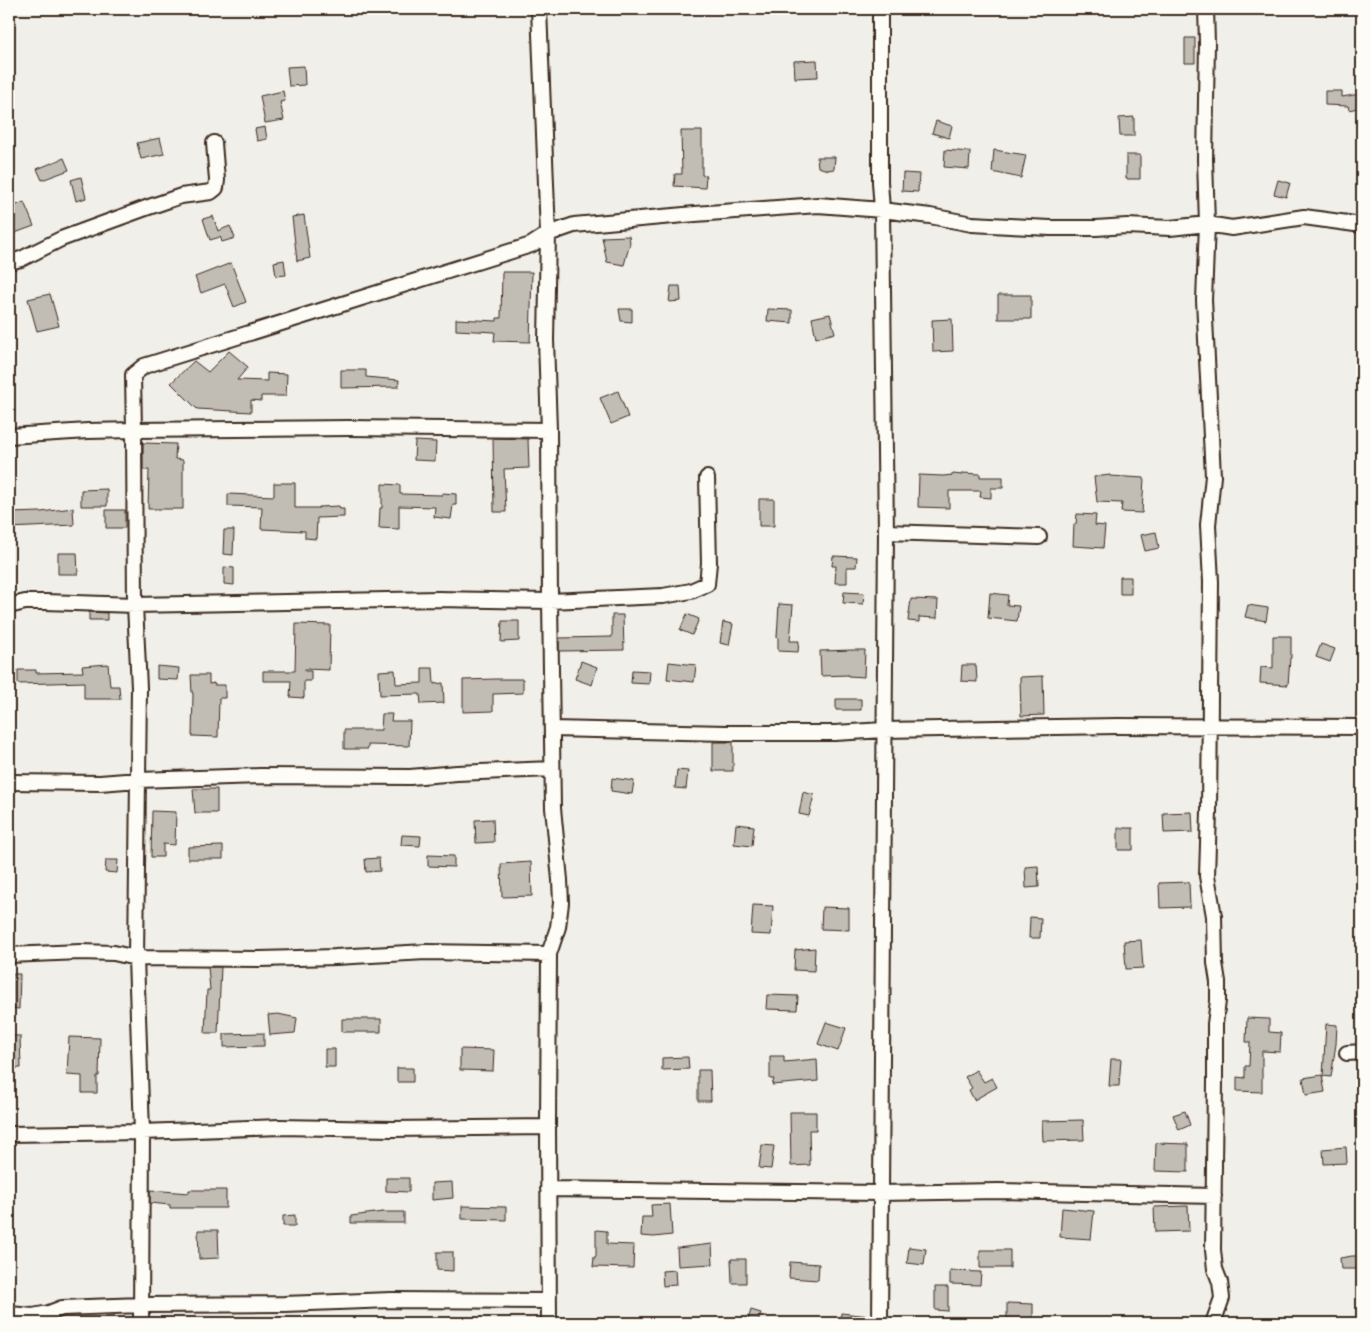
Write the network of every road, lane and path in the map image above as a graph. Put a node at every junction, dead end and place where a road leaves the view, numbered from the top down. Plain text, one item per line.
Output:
1 (539, 9) edge
2 (880, 9) edge
3 (1206, 9) edge
4 (214, 143) dead end
5 (882, 210) junction
6 (1207, 224) junction
7 (1362, 225) edge
8 (548, 234) junction
9 (9, 262) edge
10 (134, 430) junction
11 (549, 430) junction
12 (9, 436) edge
13 (707, 478) dead end
14 (886, 532) junction
15 (1039, 537) dead end
16 (550, 601) junction
17 (135, 604) junction
18 (9, 606) edge
19 (1210, 727) junction
20 (1362, 727) edge
21 (552, 729) junction
22 (884, 730) junction
23 (552, 769) junction
24 (138, 780) junction
25 (9, 782) edge
26 (549, 954) junction
27 (9, 955) edge
28 (136, 958) junction
29 (1362, 1052) edge
30 (1347, 1053) dead end
31 (548, 1127) junction
32 (142, 1132) junction
33 (9, 1134) edge
34 (548, 1189) junction
35 (880, 1193) junction
36 (1214, 1196) junction
37 (549, 1301) junction
38 (141, 1306) junction
39 (9, 1314) edge
40 (141, 1323) edge
41 (549, 1323) edge
42 (880, 1323) edge
43 (1213, 1323) edge

1 - 8 street
2 - 5 street
3 - 6 street
4 - 9 street
5 - 6 street
5 - 8 street
5 - 14 street
6 - 7 street
6 - 19 street
8 - 10 street
8 - 11 street
10 - 11 street
10 - 12 street
10 - 17 street
11 - 16 street
13 - 16 street
14 - 15 street
14 - 22 street
16 - 17 street
16 - 21 street
17 - 18 street
17 - 24 street
19 - 20 street
19 - 22 street
19 - 36 street
21 - 22 street
21 - 23 street
22 - 35 street
23 - 24 street
23 - 26 street
24 - 25 street
24 - 28 street
26 - 28 street
26 - 31 street
27 - 28 street
28 - 32 street
29 - 30 street
31 - 32 street
31 - 34 street
32 - 33 street
32 - 38 street
34 - 35 street
34 - 37 street
35 - 36 street
35 - 42 street
36 - 43 street
37 - 38 street
37 - 41 street
38 - 39 street
38 - 40 street

